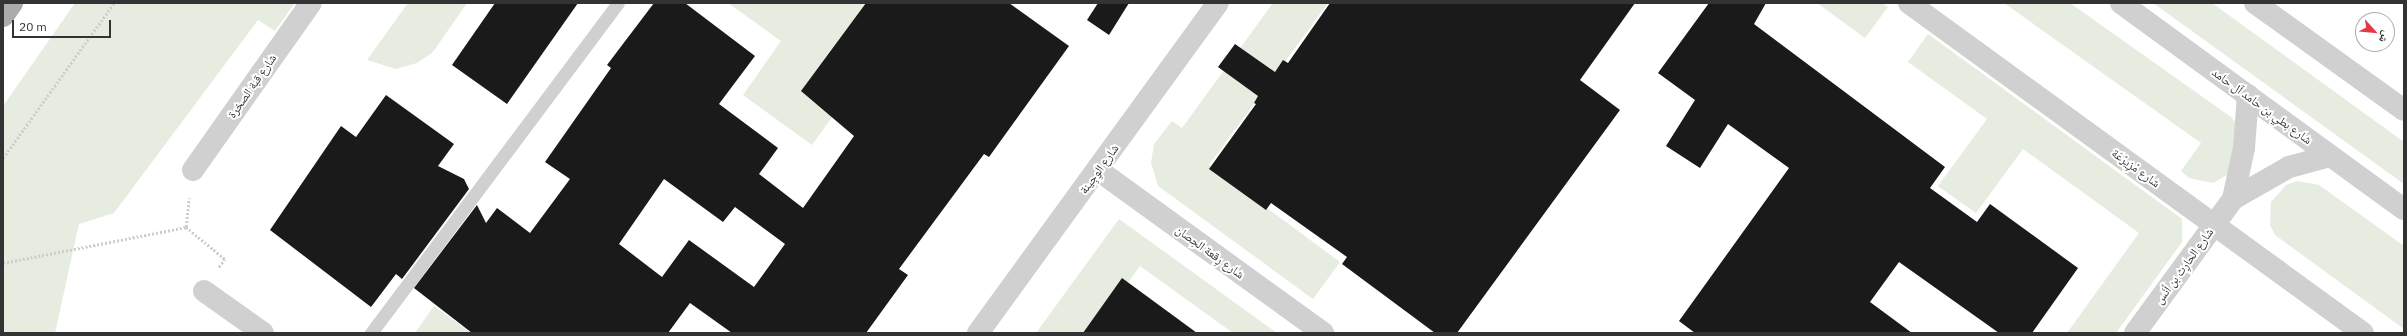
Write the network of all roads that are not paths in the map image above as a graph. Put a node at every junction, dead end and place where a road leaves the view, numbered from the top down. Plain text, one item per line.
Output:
1 (12, 3) edge
2 (311, 3) edge
3 (618, 3) edge
4 (1218, 3) edge
5 (1909, 3) edge
6 (2121, 3) edge
7 (2255, 3) edge
8 (3, 16) edge
9 (2248, 95) junction
10 (2404, 110) edge
11 (2330, 156) junction
12 (193, 170) dead end
13 (1098, 170) junction
14 (2233, 199) junction
15 (2404, 209) edge
16 (2215, 224) junction
17 (204, 292) road end
18 (264, 333) edge
19 (371, 333) edge
20 (978, 333) edge
21 (1323, 333) edge
22 (2135, 333) edge
23 (2363, 333) edge

1 - 8 main road
2 - 12 street, شارع قبة الصخرة
3 - 19 lane
4 - 13 street, شارع الوِجِينة
5 - 16 street, شارع مْزِيرْعَة
6 - 9 street, شارع بطي بن حامد آل حامد
7 - 10 street
9 - 11 street, شارع بطي بن حامد آل حامد
9 - 14 street, شارع الحارِث بن أنَس
11 - 14 street, شارع الحارِث بن أنَس
11 - 15 street, شارع بطي بن حامد آل حامد
13 - 20 street, شارع الوِجِينة
13 - 21 street, شارع رِقعة الحِصان
14 - 16 street, شارع الحارِث بن أنَس
16 - 22 street, شارع الحارِث بن أنَس
16 - 23 street, شارع مْزِيرْعَة
17 - 18 street

